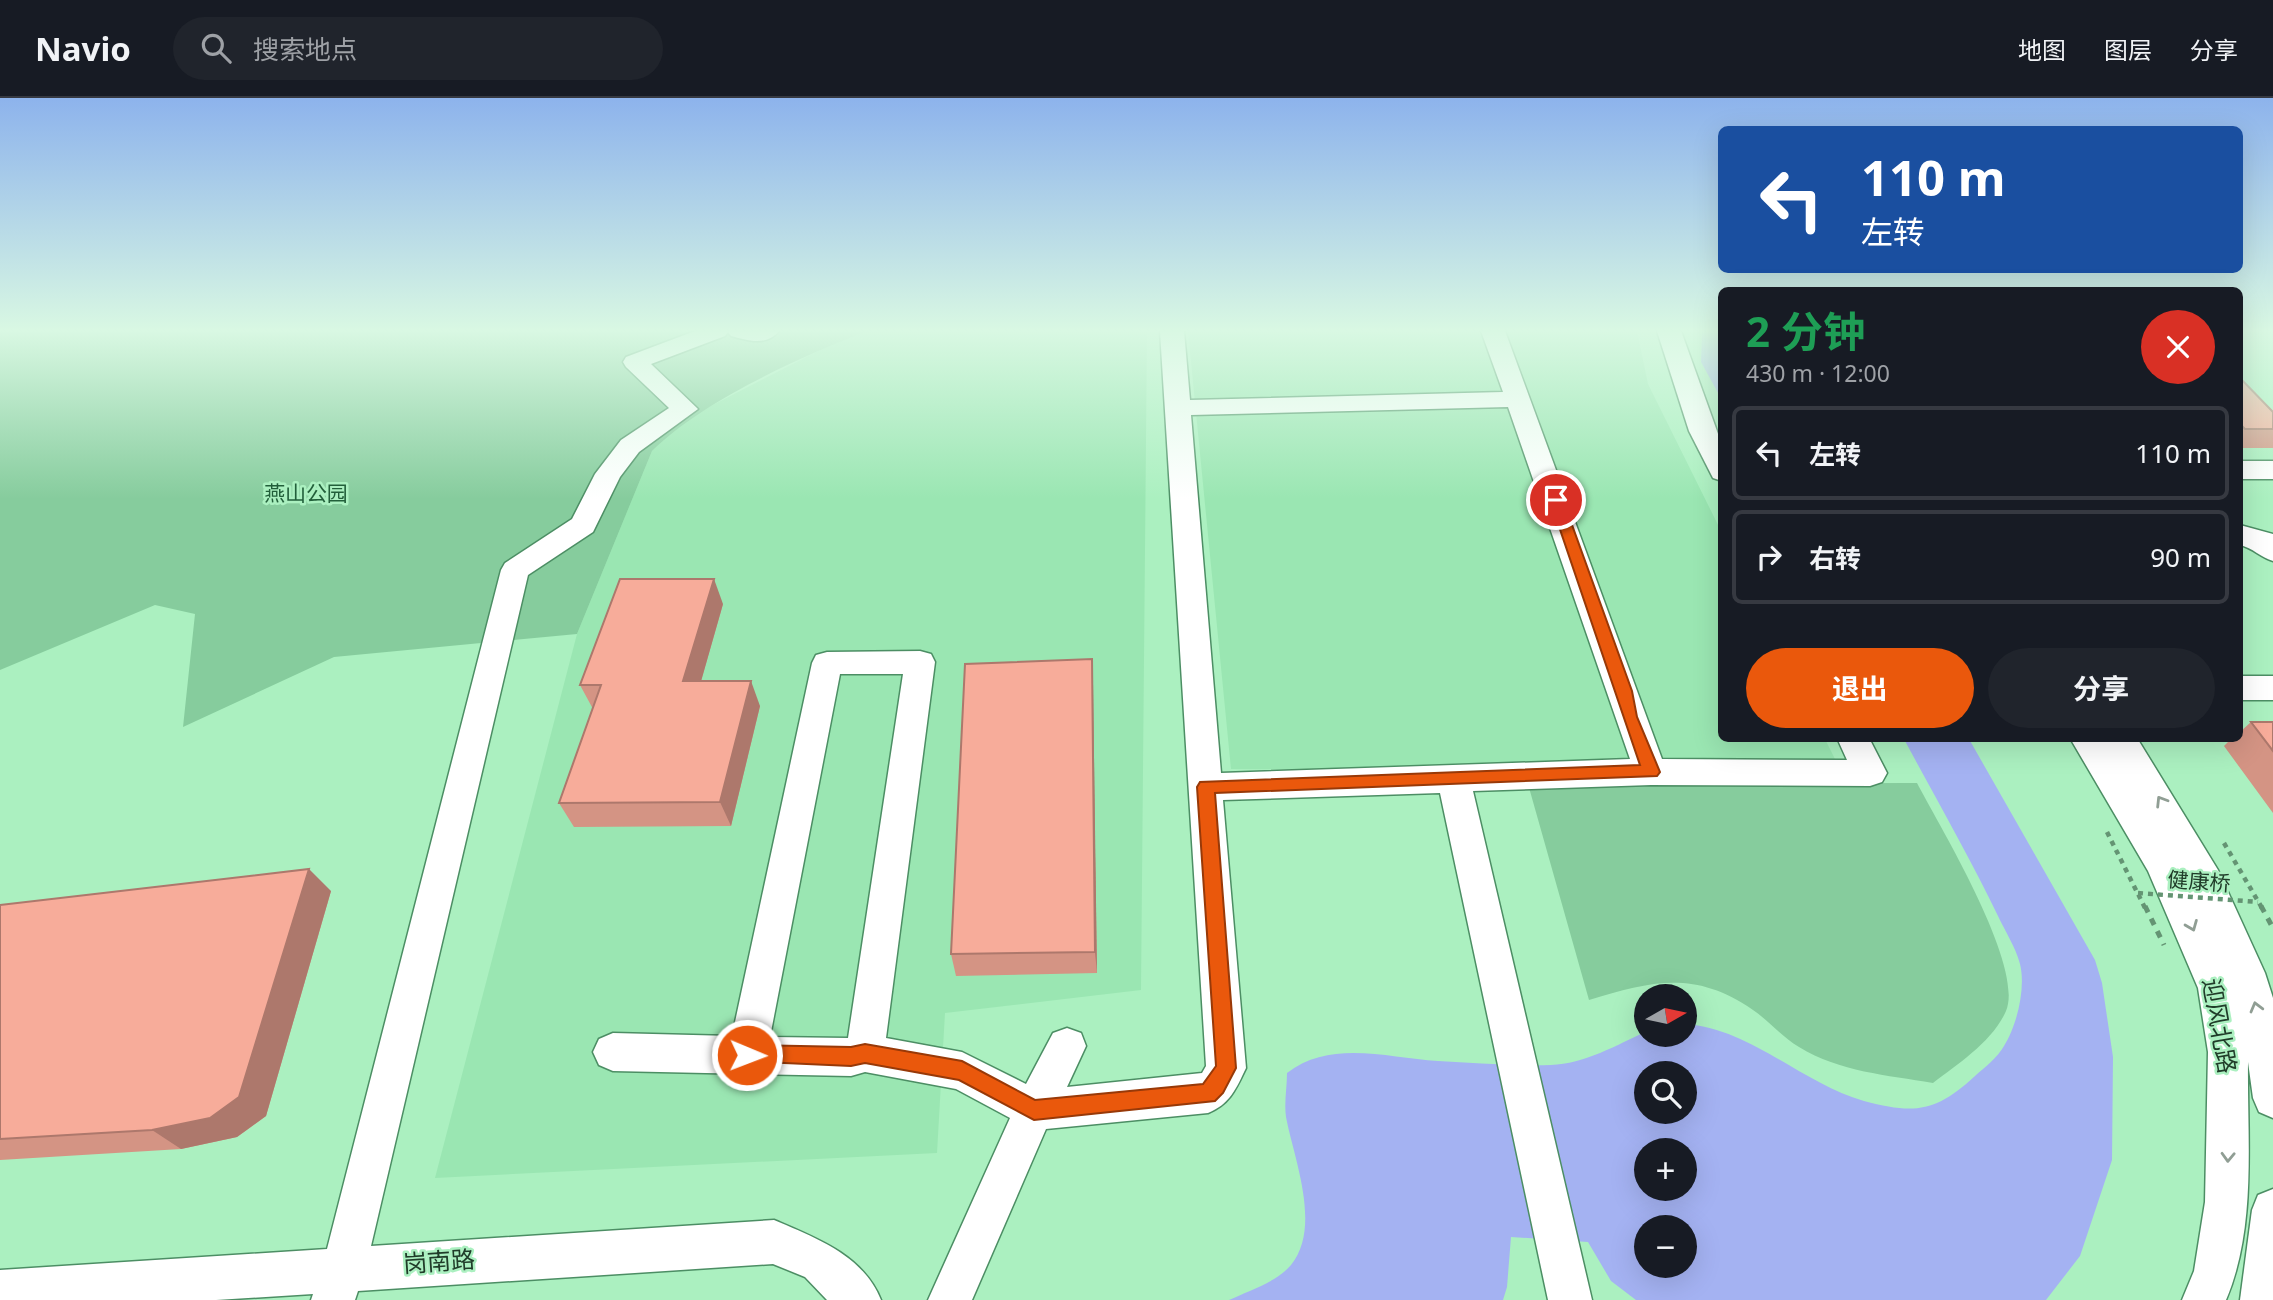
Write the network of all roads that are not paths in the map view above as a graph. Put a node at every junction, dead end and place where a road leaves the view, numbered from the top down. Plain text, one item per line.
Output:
1 (662, 387) edge
2 (1178, 387) edge
3 (1514, 387) edge
4 (1688, 387) edge
5 (1519, 399) junction
6 (1180, 408) junction
7 (1718, 464) edge
8 (2243, 470) edge
9 (2273, 470) edge
10 (2243, 536) edge
11 (2273, 551) edge
12 (2243, 688) edge
13 (2273, 688) edge
14 (1855, 742) edge
15 (2088, 742) edge
16 (2122, 742) edge
17 (1651, 772) junction
18 (1453, 778) junction
19 (1206, 787) junction
20 (1067, 1046) dead end
21 (612, 1052) dead end
22 (865, 1054) junction
23 (747, 1055) junction
24 (2230, 1089) junction
25 (2273, 1099) edge
26 (1034, 1110) junction
27 (2273, 1210) edge
28 (1566, 1280) edge
29 (339, 1284) edge
30 (0, 1292) edge
31 (859, 1300) edge
32 (950, 1300) edge
33 (2204, 1300) edge
34 (2262, 1300) edge

1 - 29 street
2 - 6 street
3 - 5 street
4 - 7 street
5 - 6 street
5 - 17 street
6 - 19 street
8 - 9 street
10 - 11 street
12 - 13 street
14 - 17 street
15 -> 24 street, 迎风北路
25 -> 16 street, 迎风北路
17 - 18 street
18 - 19 street
18 - 28 street
19 - 26 street
20 - 26 street
21 - 23 street
22 - 23 street
22 - 23 street
22 - 26 street
24 - 25 street
24 -> 33 street, 迎风北路
26 - 32 street
27 - 34 street
29 - 30 street, 岗南路
29 - 31 street, 岗南路

